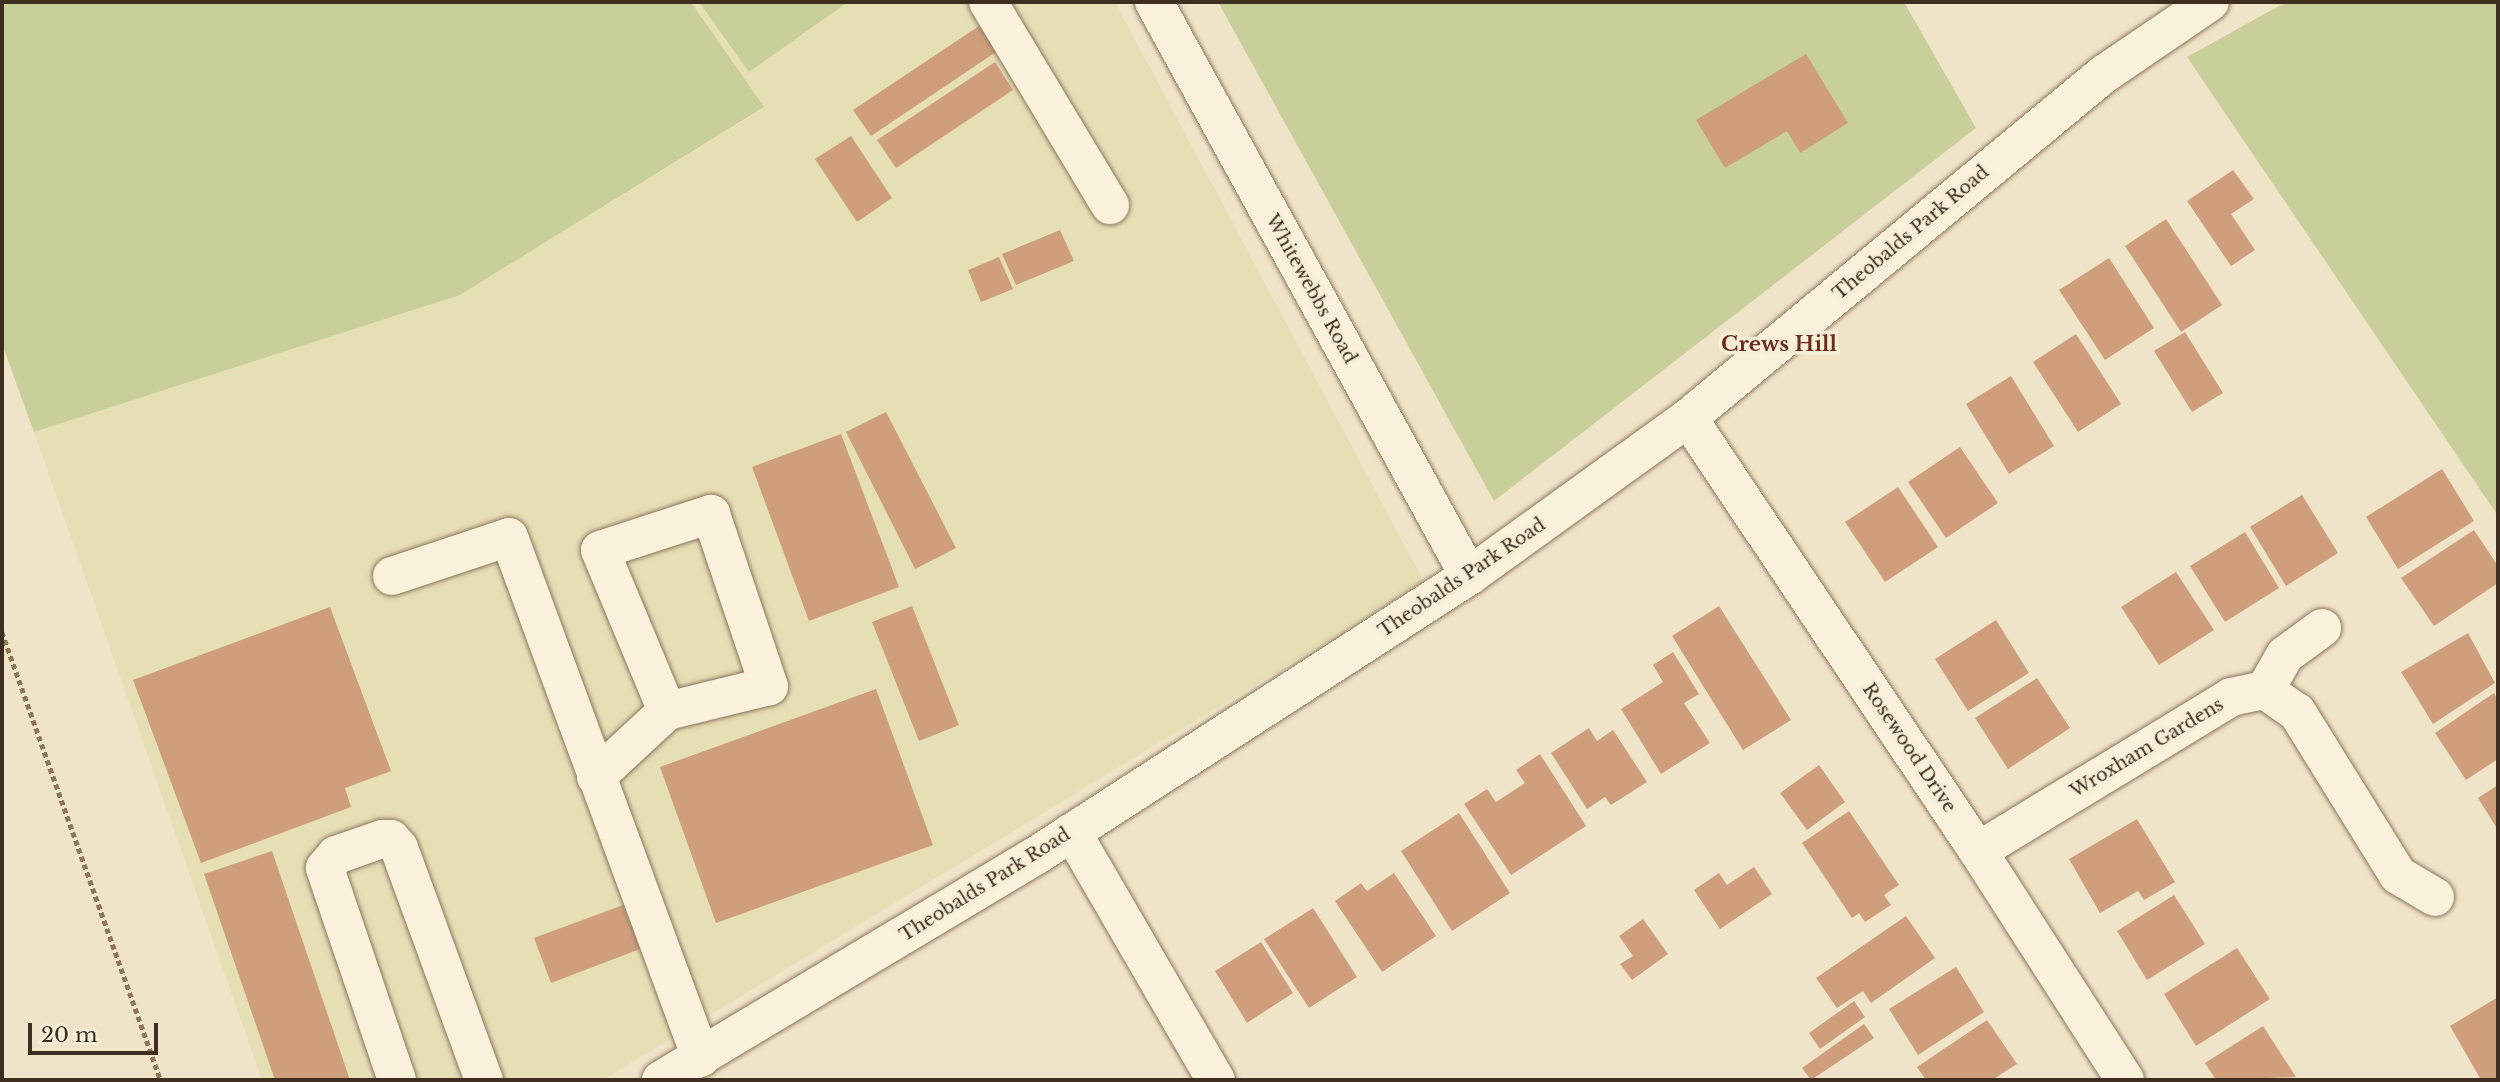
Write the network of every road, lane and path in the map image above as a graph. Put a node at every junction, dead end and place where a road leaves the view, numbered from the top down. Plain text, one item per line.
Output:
1 (988, 2) edge
2 (1154, 2) edge
3 (2210, 2) edge
4 (1110, 205) dead end
5 (1688, 418) junction
6 (392, 576) dead end
7 (1469, 576) junction
8 (2322, 628) dead end
9 (2, 632) edge
10 (2266, 690) junction
11 (667, 710) junction
12 (596, 777) junction
13 (1072, 832) junction
14 (1978, 851) junction
15 (2435, 897) dead end
16 (701, 1058) junction
17 (479, 1079) edge
18 (161, 1080) edge
19 (397, 1080) edge
20 (661, 1080) edge
21 (1216, 1080) edge
22 (2125, 1080) edge

1 - 4 street
2 - 7 street, Whitewebbs Road
3 - 5 street, Theobalds Park Road
5 - 7 street, Theobalds Park Road
5 - 14 street, Rosewood Drive
6 - 12 street
7 - 13 street, Theobalds Park Road
8 - 10 street
9 - 18 path
10 - 14 street, Wroxham Gardens
10 - 15 street
11 - 11 street
11 - 12 street
12 - 16 street
13 - 16 street, Theobalds Park Road
13 - 21 street
14 - 22 street, Rosewood Drive
16 - 20 street, Theobalds Park Road
17 - 19 street

